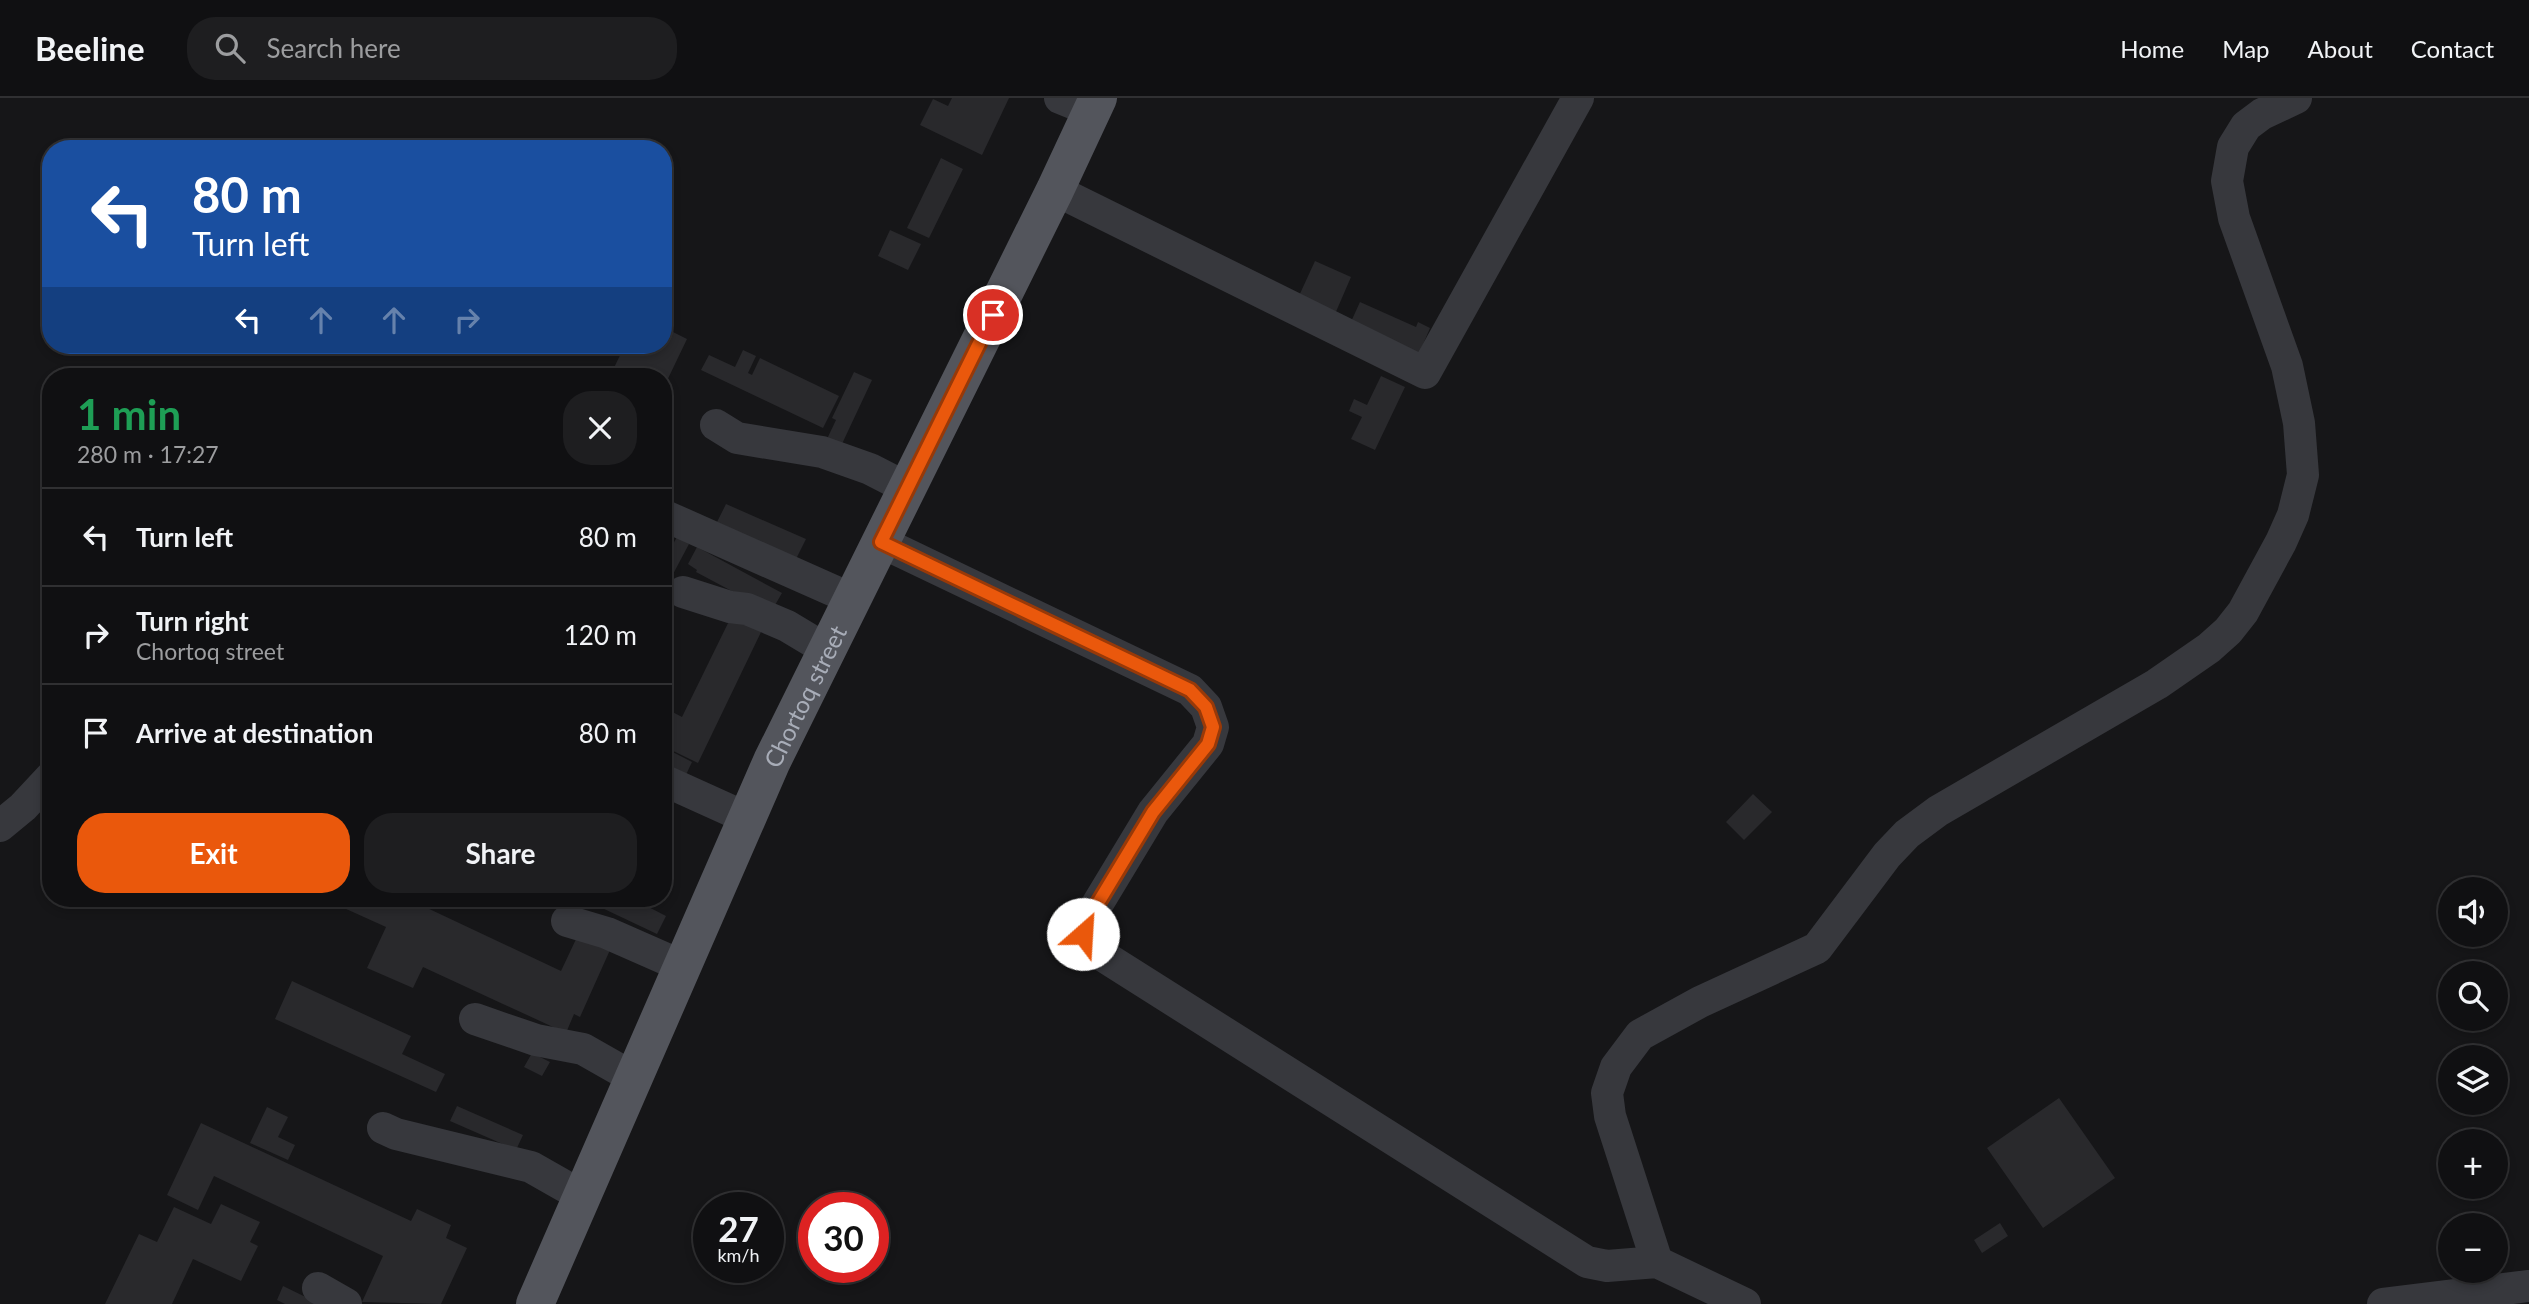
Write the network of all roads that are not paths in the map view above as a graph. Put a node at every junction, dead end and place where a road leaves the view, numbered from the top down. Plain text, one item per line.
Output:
1 (1578, 98) edge
2 (2296, 98) edge
3 (1083, 102) edge
4 (1055, 190) junction
5 (716, 425) dead end
6 (907, 488) junction
7 (672, 519) edge
8 (881, 542) junction
9 (683, 592) dead end
10 (852, 599) junction
11 (827, 650) junction
12 (672, 784) edge
13 (42, 787) edge
14 (747, 818) junction
15 (0, 826) edge
16 (567, 921) dead end
17 (682, 966) junction
18 (475, 1019) dead end
19 (634, 1077) junction
20 (383, 1128) dead end
21 (582, 1196) junction
22 (1657, 1262) junction
23 (2529, 1286) edge
24 (318, 1288) dead end
25 (346, 1304) edge
26 (535, 1304) edge
27 (1745, 1304) edge
28 (2383, 1304) edge

1 - 4 street
2 - 22 street
3 - 4 main road, Chortoq street
4 - 6 main road, Chortoq street
5 - 6 street
6 - 8 main road, Chortoq street
7 - 10 street
8 - 10 main road, Chortoq street
8 - 22 street
9 - 11 street
10 - 11 main road, Chortoq street
11 - 14 main road, Chortoq street
12 - 14 street
13 - 15 street
14 - 17 main road, Chortoq street
16 - 17 street
17 - 19 main road, Chortoq street
18 - 19 street
19 - 21 main road, Chortoq street
20 - 21 street
21 - 26 main road, Chortoq street
22 - 27 street
23 - 28 street
24 - 25 street

